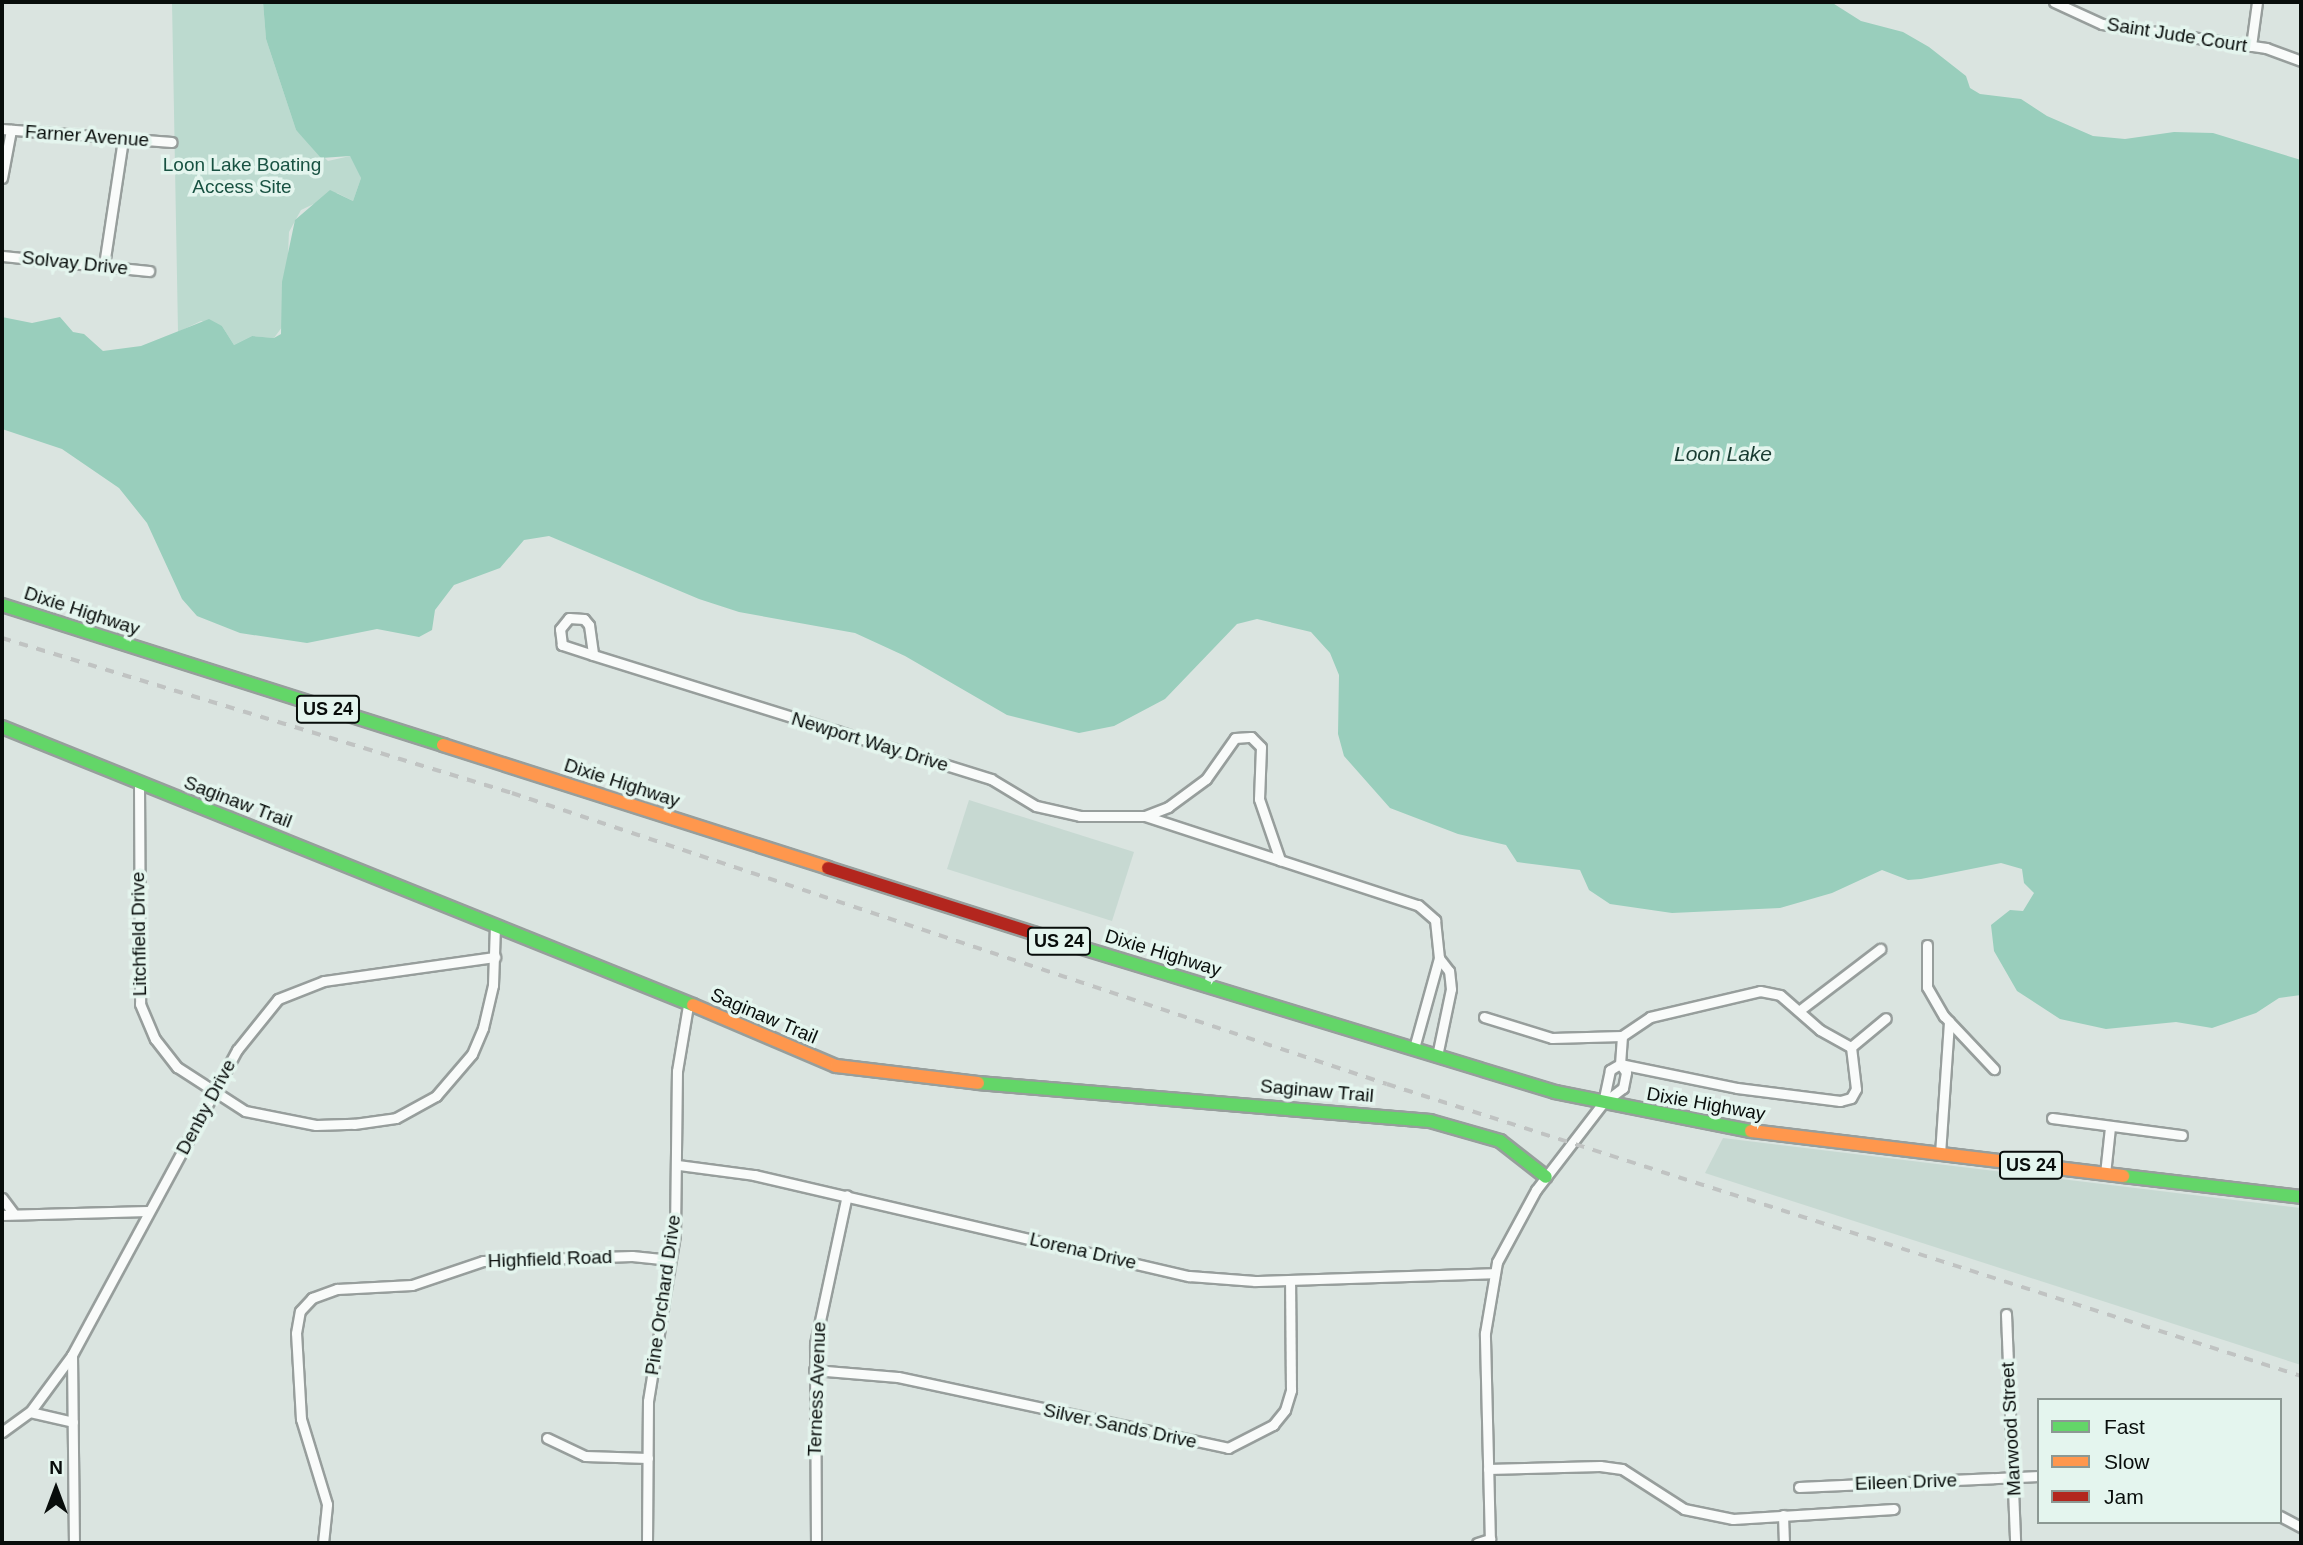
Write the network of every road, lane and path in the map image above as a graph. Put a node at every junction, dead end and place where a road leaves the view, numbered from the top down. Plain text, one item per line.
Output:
1 (2054, 2) edge
2 (2258, 2) edge
3 (2250, 46) junction
4 (2301, 61) edge
5 (6, 130) edge
6 (123, 139) junction
7 (172, 142) dead end
8 (2, 178) edge
9 (2, 256) edge
10 (104, 265) junction
11 (149, 271) dead end
12 (2, 606) edge
13 (593, 655) junction
14 (2, 727) edge
15 (139, 784) junction
16 (1145, 816) junction
17 (1280, 860) junction
18 (495, 924) junction
19 (1927, 945) dead end
20 (1880, 949) dead end
21 (495, 957) junction
22 (1439, 958) junction
23 (688, 1005) junction
24 (1800, 1010) junction
25 (1484, 1017) dead end
26 (1886, 1018) dead end
27 (1949, 1021) junction
28 (1622, 1035) junction
29 (1851, 1047) junction
30 (1414, 1048) junction
31 (1437, 1056) junction
32 (1620, 1064) junction
33 (1994, 1069) dead end
34 (213, 1093) junction
35 (1603, 1103) junction
36 (2052, 1118) dead end
37 (2110, 1127) junction
38 (2182, 1135) dead end
39 (1940, 1154) junction
40 (678, 1165) junction
41 (2105, 1174) junction
42 (1546, 1177) junction
43 (847, 1195) junction
44 (2301, 1197) edge
45 (2, 1198) edge
46 (148, 1211) junction
47 (14, 1214) junction
48 (2, 1215) edge
49 (671, 1260) junction
50 (1495, 1273) junction
51 (1290, 1280) junction
52 (2006, 1314) dead end
53 (72, 1355) junction
54 (814, 1370) junction
55 (30, 1412) junction
56 (73, 1422) junction
57 (2, 1432) edge
58 (547, 1438) dead end
59 (648, 1458) junction
60 (1488, 1469) junction
61 (2037, 1476) edge
62 (2013, 1479) junction
63 (1799, 1486) dead end
64 (1894, 1509) dead end
65 (1783, 1515) junction
66 (2282, 1517) edge
67 (2301, 1527) edge
68 (1490, 1541) edge
69 (74, 1543) edge
70 (323, 1543) edge
71 (647, 1543) edge
72 (816, 1543) edge
73 (1477, 1543) edge
74 (1784, 1543) edge
75 (2015, 1543) edge

1 - 3 street, Saint Jude Court
2 - 3 street
3 - 4 street, Saint Jude Court
5 - 6 street, Farner Avenue
5 - 8 street
6 - 7 street, Farner Avenue
6 - 10 street
9 - 10 street, Solvay Drive
10 - 11 street, Solvay Drive
12 - 30 main road, Dixie Highway / US 24
13 - 13 street, Newport Way Drive
13 - 16 street, Newport Way Drive
14 - 15 main road, Saginaw Trail
15 - 18 main road, Saginaw Trail
15 - 34 street, Litchfield Drive
16 - 17 street, Newport Way Drive
16 - 17 street, Newport Way Drive
17 - 22 street, Newport Way Drive
18 - 21 street, Litchfield Drive
18 - 23 main road, Saginaw Trail
19 - 27 street
20 - 24 street
21 - 34 street, Denby Drive
21 - 34 street, Litchfield Drive
22 - 30 street, Newport Way Drive
22 - 31 street, Newport Way Drive
23 - 40 street, Pine Orchard Drive
23 - 42 main road, Saginaw Trail
24 - 28 street
24 - 29 street
25 - 28 street
26 - 29 street
27 - 33 street
27 - 39 street
28 - 32 street
29 - 32 street
30 - 31 main road, Dixie Highway / US 24
31 - 35 main road, Dixie Highway / US 24
32 - 35 street
32 - 35 street
34 - 46 street, Denby Drive
35 - 39 main road, Dixie Highway / US 24
35 - 42 street
36 - 37 street
37 - 38 street
37 - 41 street
39 - 41 main road, Dixie Highway / US 24
40 - 43 street, Lorena Drive
40 - 49 street, Pine Orchard Drive
41 - 44 main road, Dixie Highway / US 24
42 - 50 street
43 - 51 street, Lorena Drive
43 - 54 street, Terness Avenue
45 - 47 street
46 - 47 street
46 - 53 street, Denby Drive
47 - 48 street
49 - 59 street, Pine Orchard Drive
49 - 70 street, Highfield Road
50 - 51 street, Lorena Drive
50 - 60 street
51 - 54 street, Silver Sands Drive
52 - 62 street, Marwood Street
53 - 55 street, Denby Drive
53 - 56 street
54 - 72 street, Terness Avenue
55 - 56 street
55 - 57 street, Denby Drive
56 - 69 street
58 - 59 street
59 - 71 street, Pine Orchard Drive
60 - 65 street
60 - 68 street
61 - 62 street, Eileen Drive
62 - 63 street, Eileen Drive
62 - 75 street, Marwood Street
64 - 65 street
65 - 74 street
66 - 67 street
68 - 73 street

